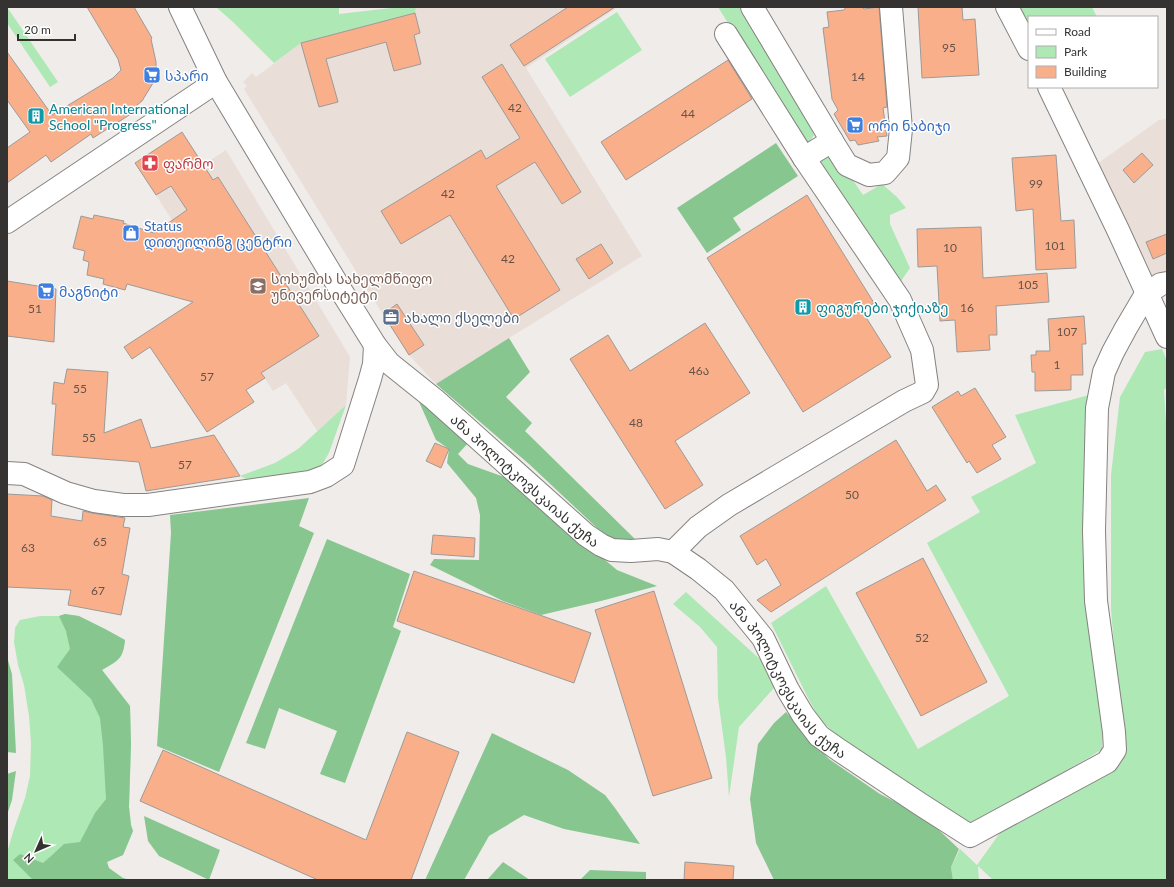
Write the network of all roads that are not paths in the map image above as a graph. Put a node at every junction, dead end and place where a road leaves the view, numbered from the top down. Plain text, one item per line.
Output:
1 (180, 7) edge
2 (752, 7) edge
3 (891, 7) edge
4 (1007, 7) edge
5 (726, 34) dead end
6 (1028, 48) edge
7 (216, 82) junction
8 (1049, 88) edge
9 (832, 141) junction
10 (804, 158) junction
11 (7, 222) edge
12 (1167, 283) edge
13 (1146, 294) junction
14 (1167, 337) edge
15 (375, 346) junction
16 (7, 473) edge
17 (673, 552) junction

1 - 7 street, ანა პოლიტკოვსკაიას ქუჩა
2 - 9 street
3 - 9 street
4 - 6 street
5 - 10 street
7 - 11 street
7 - 15 street, ანა პოლიტკოვსკაიას ქუჩა
8 - 13 street
9 - 10 street
10 - 17 street
12 - 13 street
13 - 14 street
13 - 17 street, ანა პოლიტკოვსკაიას ქუჩა
15 - 16 street
15 - 17 street, ანა პოლიტკოვსკაიას ქუჩა

